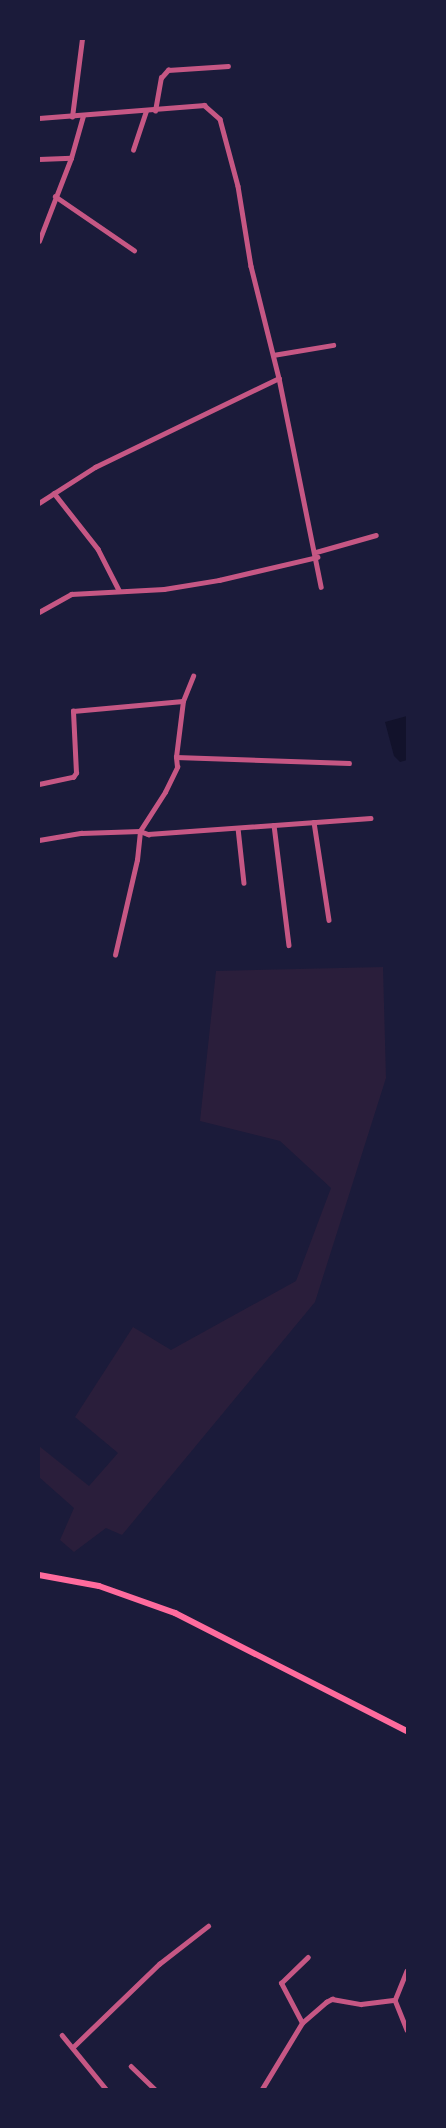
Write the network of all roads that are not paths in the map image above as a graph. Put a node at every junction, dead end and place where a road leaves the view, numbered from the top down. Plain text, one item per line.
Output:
1 (82, 39) edge
2 (228, 66) dead end
3 (146, 111) junction
4 (154, 111) junction
5 (83, 116) junction
6 (72, 117) junction
7 (39, 118) edge
8 (133, 150) dead end
9 (71, 158) junction
10 (39, 159) edge
11 (55, 196) junction
12 (39, 241) edge
13 (134, 250) dead end
14 (333, 345) dead end
15 (273, 355) junction
16 (279, 378) junction
17 (54, 493) junction
18 (39, 503) edge
19 (376, 535) dead end
20 (316, 554) junction
21 (321, 587) dead end
22 (119, 590) junction
23 (39, 612) edge
24 (193, 676) dead end
25 (183, 701) junction
26 (176, 757) junction
27 (348, 763) dead end
28 (39, 784) edge
29 (370, 818) dead end
30 (314, 822) junction
31 (274, 825) junction
32 (238, 828) junction
33 (140, 830) junction
34 (39, 840) edge
35 (244, 883) dead end
36 (329, 920) dead end
37 (289, 945) dead end
38 (116, 955) dead end
39 (39, 1575) edge
40 (407, 1731) edge
41 (208, 1926) dead end
42 (308, 1957) dead end
43 (407, 1972) edge
44 (395, 2000) junction
45 (302, 2023) junction
46 (407, 2030) edge
47 (62, 2034) dead end
48 (73, 2047) junction
49 (131, 2066) dead end
50 (106, 2089) edge
51 (156, 2089) edge
52 (262, 2089) edge

1 - 6 street
2 - 4 street
3 - 4 street
3 - 5 street
3 - 8 street
4 - 15 street
5 - 6 street
5 - 9 street
6 - 7 street
9 - 10 street
9 - 11 street
11 - 12 street
11 - 13 street
14 - 15 street
15 - 16 street
16 - 17 street
16 - 20 street
17 - 18 street
17 - 22 street
19 - 20 street
20 - 21 street
20 - 22 street
22 - 23 street
24 - 25 street
25 - 26 street
25 - 28 street
26 - 27 street
26 - 33 street
29 - 30 street
30 - 31 street
30 - 36 street
31 - 32 street
31 - 37 street
32 - 33 street
32 - 35 street
33 - 34 street
33 - 38 street
39 - 40 main road
41 - 48 street
42 - 45 street
43 - 44 street
44 - 45 street
44 - 46 street
45 - 52 street
47 - 48 street
48 - 50 street
49 - 51 street

